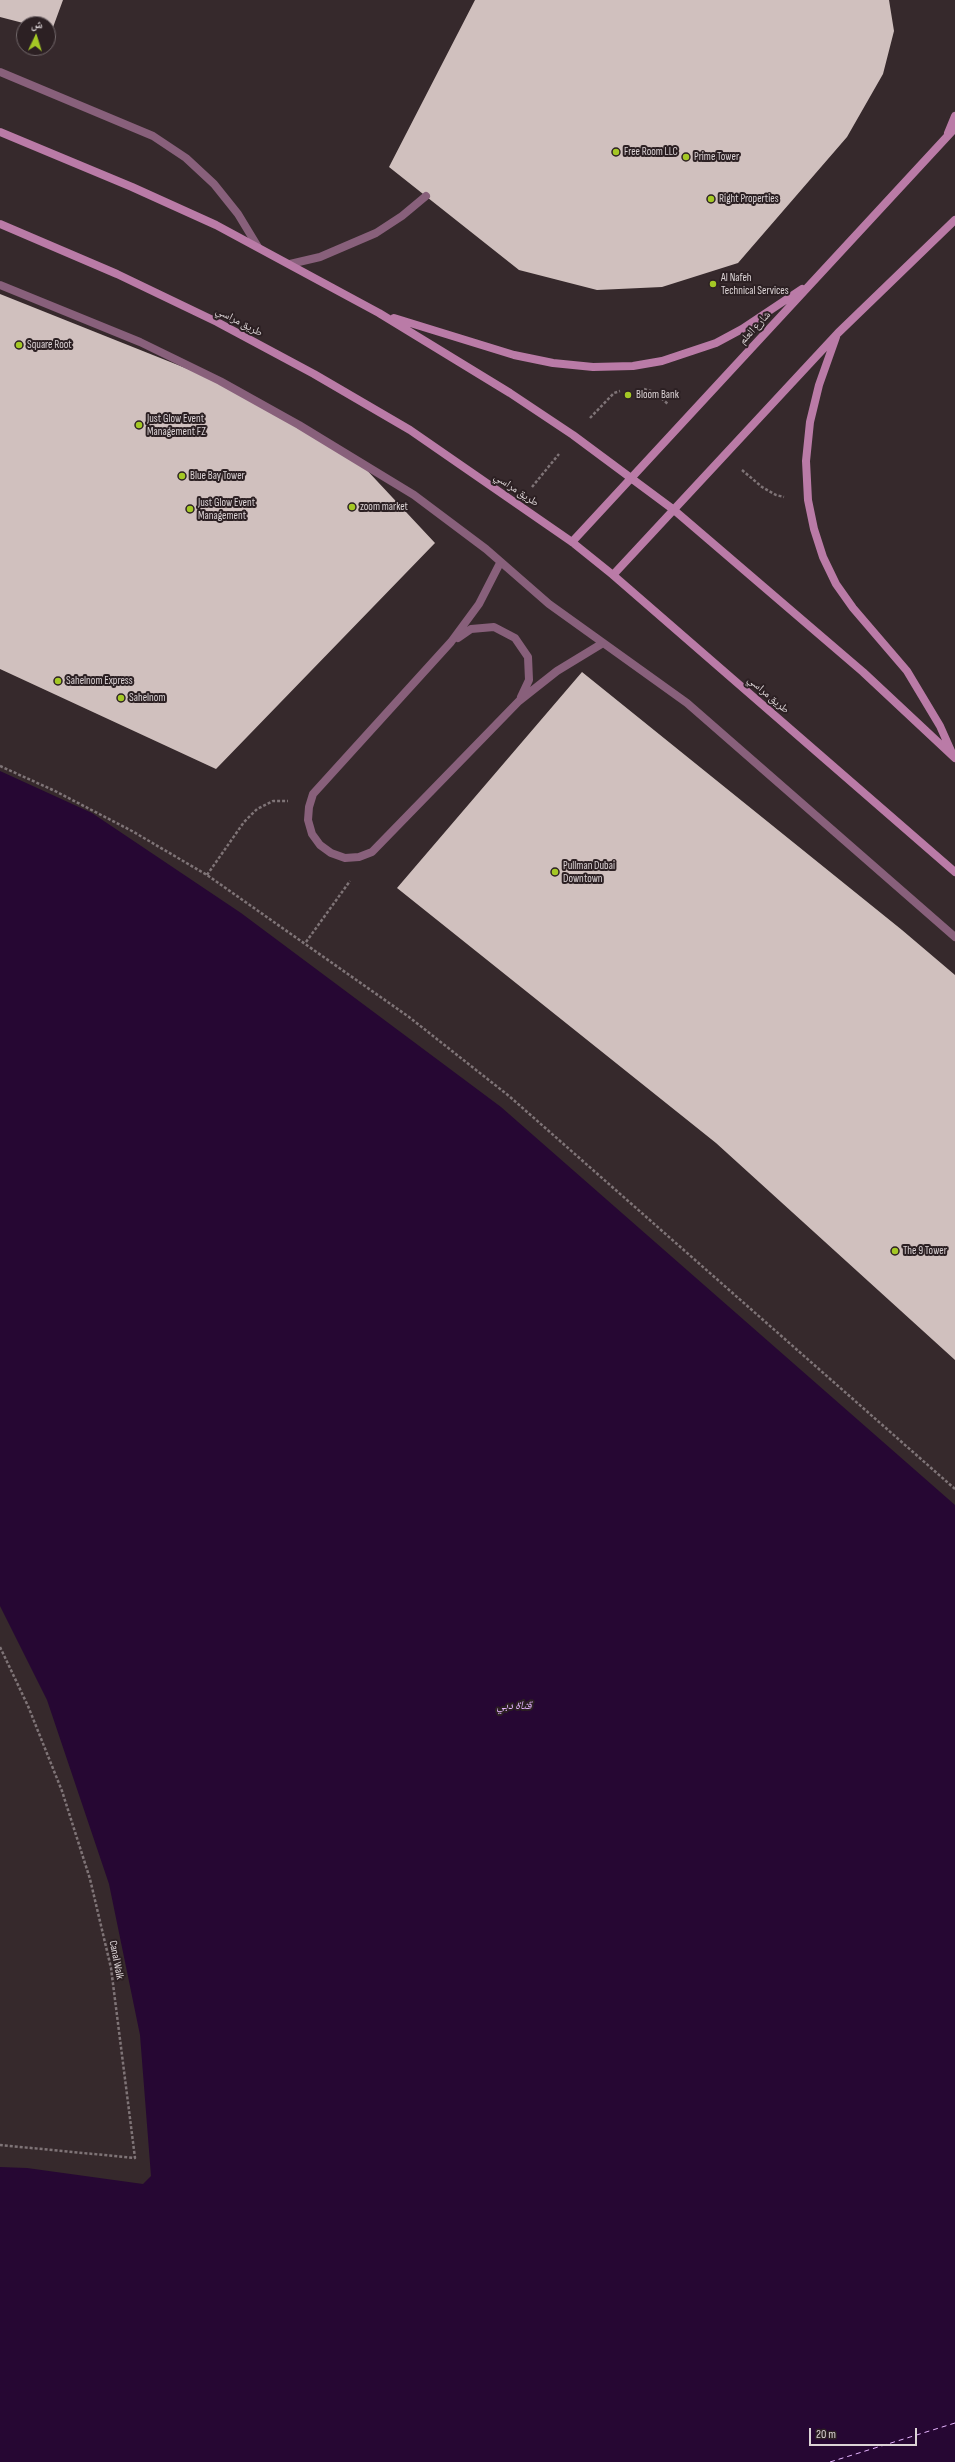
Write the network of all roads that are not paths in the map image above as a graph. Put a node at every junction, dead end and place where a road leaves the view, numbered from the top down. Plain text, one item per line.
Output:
1 (0, 72) edge
2 (955, 116) edge
3 (955, 128) edge
4 (0, 132) edge
5 (947, 136) junction
6 (426, 196) dead end
7 (955, 220) edge
8 (0, 224) edge
9 (258, 247) junction
10 (290, 264) junction
11 (813, 282) junction
12 (0, 285) edge
13 (379, 313) junction
14 (838, 332) junction
15 (631, 477) junction
16 (674, 510) junction
17 (572, 542) junction
18 (500, 563) junction
19 (613, 575) junction
20 (451, 642) junction
21 (603, 644) junction
22 (519, 701) junction
23 (954, 757) edge
24 (955, 872) edge
25 (955, 937) edge

1 - 9 lane
2 - 5 main road
3 - 5 main road, شارع العلم
4 - 9 main road
5 - 11 main road, شارع العلم
6 - 10 lane
7 - 14 main road
8 - 17 main road, طريق مراسي
9 - 10 main road
10 - 13 main road
11 - 13 main road
11 - 15 main road, شارع العلم
12 - 18 lane
13 - 15 main road
14 - 16 main road
14 - 23 main road
15 - 16 main road
15 - 17 main road, شارع العلم
16 - 19 main road
16 - 23 main road
17 - 19 main road, طريق مراسي
18 - 20 lane
18 - 21 lane
19 - 24 main road, طريق مراسي
20 - 22 lane
20 - 22 lane
21 - 22 lane
21 - 25 lane

